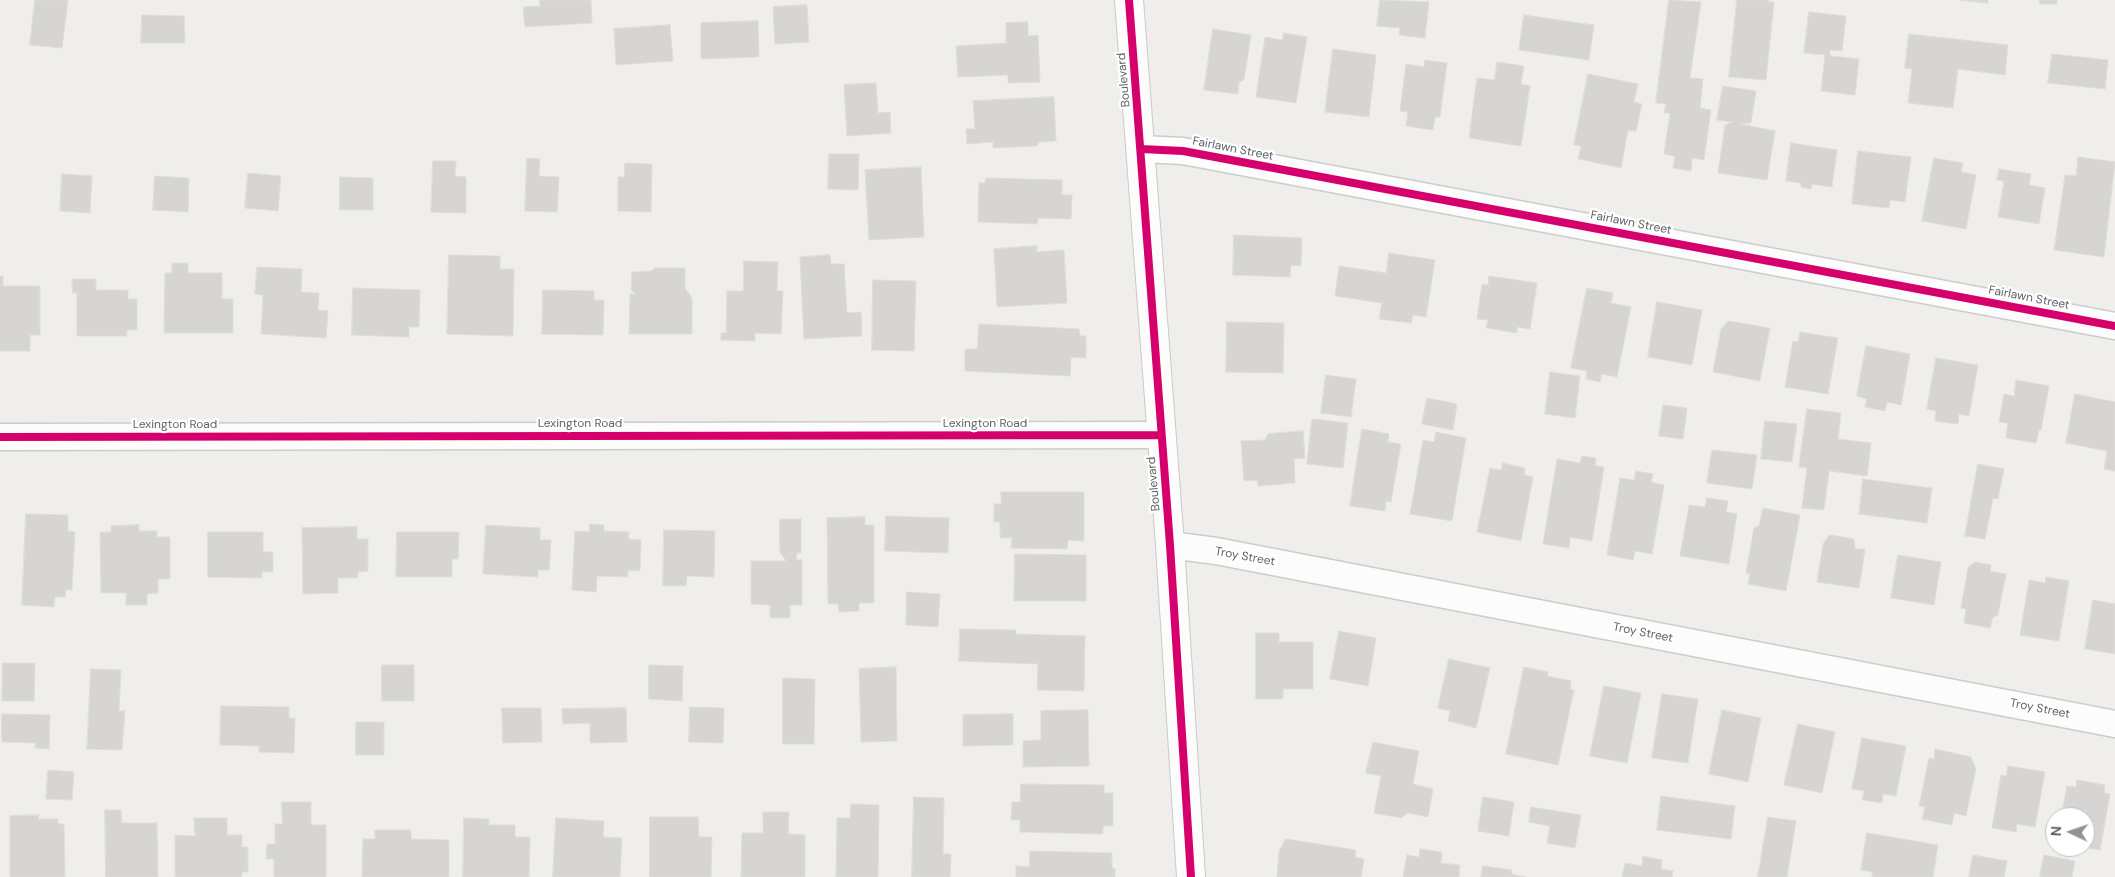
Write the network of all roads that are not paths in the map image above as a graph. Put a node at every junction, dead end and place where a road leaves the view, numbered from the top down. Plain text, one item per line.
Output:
1 (1129, 0) edge
2 (1142, 149) junction
3 (2115, 326) edge
4 (1161, 435) junction
5 (0, 437) edge
6 (1170, 545) junction
7 (2115, 724) edge
8 (1191, 877) edge

1 - 2 main road, Boulevard
2 - 3 street, Fairlawn Street
2 - 4 main road, Boulevard
4 - 5 street, Lexington Road
4 - 6 main road, Boulevard
6 - 7 street, Troy Street
6 - 8 main road, Boulevard

